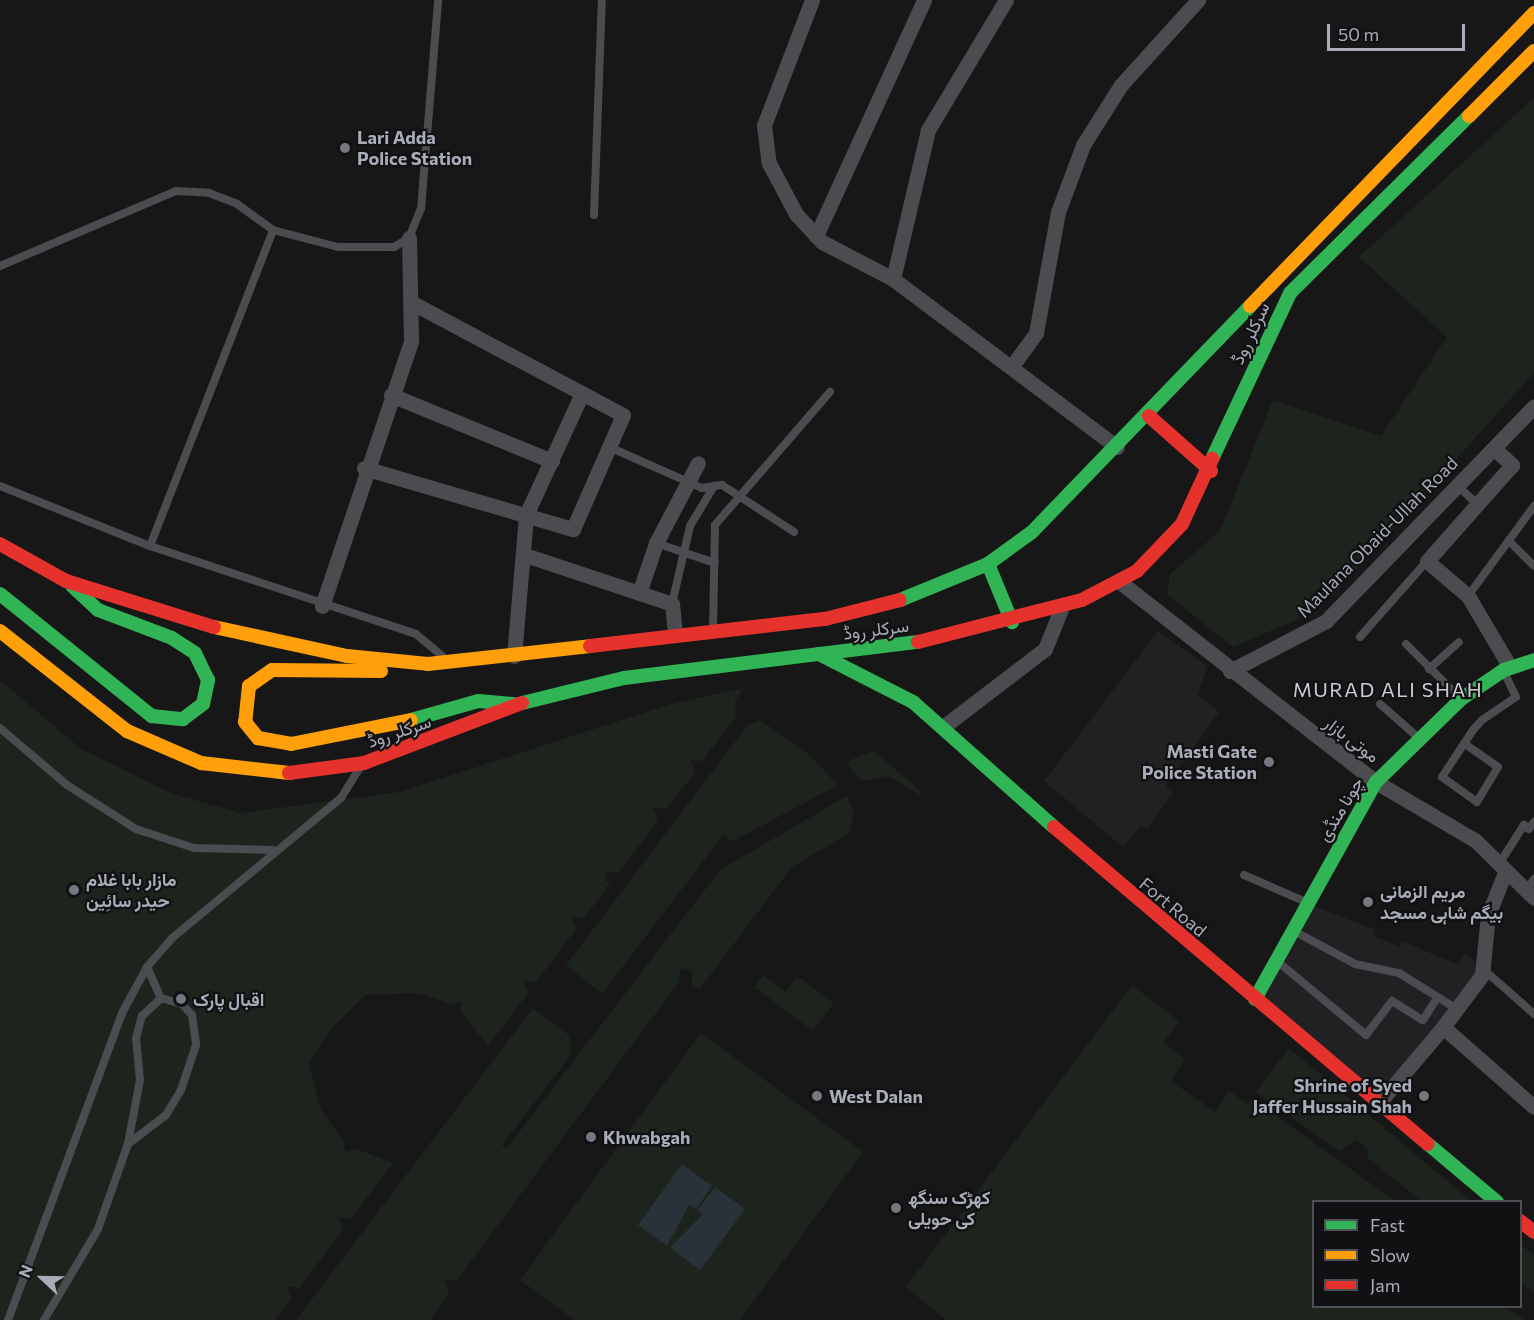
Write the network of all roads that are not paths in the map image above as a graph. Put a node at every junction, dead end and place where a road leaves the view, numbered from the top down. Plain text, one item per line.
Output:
1 (438, 0) edge
2 (602, 0) edge
3 (812, 0) edge
4 (924, 0) edge
5 (1006, 0) edge
6 (1198, 0) edge
7 (1534, 13) edge
8 (1534, 51) edge
9 (594, 215) dead end
10 (273, 230) junction
11 (816, 236) junction
12 (409, 238) junction
13 (0, 266) edge
14 (893, 279) junction
15 (414, 304) junction
16 (1012, 366) junction
17 (830, 392) dead end
18 (582, 393) junction
19 (391, 394) junction
20 (1534, 406) edge
21 (1149, 416) junction
22 (609, 447) junction
23 (1117, 447) junction
24 (1497, 451) dead end
25 (552, 461) junction
26 (698, 463) dead end
27 (364, 468) junction
28 (1211, 471) junction
29 (689, 481) junction
30 (0, 486) edge
31 (714, 486) junction
32 (1461, 489) dead end
33 (739, 496) junction
34 (1477, 504) junction
35 (1534, 506) edge
36 (526, 515) junction
37 (794, 532) dead end
38 (1509, 541) junction
39 (656, 543) junction
40 (0, 544) edge
41 (150, 546) junction
42 (684, 553) junction
43 (525, 555) junction
44 (1427, 561) junction
45 (715, 563) junction
46 (988, 564) junction
47 (1534, 566) edge
48 (66, 581) junction
49 (1120, 582) junction
50 (639, 593) junction
51 (0, 594) edge
52 (1468, 597) junction
53 (672, 604) junction
54 (322, 606) junction
55 (1062, 607) junction
56 (1012, 622) junction
57 (0, 631) edge
58 (713, 632) junction
59 (675, 635) junction
60 (1360, 637) dead end
61 (1459, 642) dead end
62 (1406, 644) dead end
63 (819, 654) junction
64 (514, 656) junction
65 (1534, 660) edge
66 (448, 661) junction
67 (428, 664) junction
68 (1430, 669) junction
69 (1507, 669) junction
70 (1230, 671) junction
71 (1461, 699) junction
72 (520, 704) junction
73 (1380, 704) dead end
74 (943, 727) junction
75 (0, 728) edge
76 (1421, 740) junction
77 (1465, 744) junction
78 (364, 763) junction
79 (1377, 782) junction
80 (1534, 822) edge
81 (273, 850) junction
82 (1503, 865) junction
83 (1244, 875) dead end
84 (1531, 889) edge
85 (1307, 903) junction
86 (1292, 930) junction
87 (1276, 960) junction
88 (147, 967) junction
89 (1482, 969) junction
90 (1438, 998) junction
91 (162, 999) junction
92 (1255, 999) junction
93 (1456, 1009) junction
94 (1534, 1014) edge
95 (1443, 1027) junction
96 (1378, 1104) junction
97 (1534, 1107) edge
98 (128, 1144) junction
99 (1495, 1200) edge
100 (1522, 1222) edge
101 (1534, 1232) edge
102 (8, 1320) edge
103 (44, 1320) edge

1 - 12 lane
2 - 9 lane
3 - 11 street
4 - 11 street
5 - 14 street
6 - 16 street
7 - 21 main road, سرکلر روڈ
8 - 28 main road, سرکلر روڈ
10 - 12 lane
10 - 13 lane
10 - 41 lane
11 - 14 street
12 - 15 street
14 - 16 street
15 - 18 street
15 - 19 street
16 - 23 street
17 - 33 lane
18 - 22 street
18 - 25 street
19 - 25 street
19 - 27 street
20 - 70 street, Maulana Obaid-Ullah Road
21 - 23 main road, سرکلر روڈ
21 - 28 main road
22 - 29 lane
22 - 36 street
23 - 46 main road, سرکلر روڈ
24 - 34 street
25 - 36 street
26 - 29 street
27 - 36 street
27 - 54 street
28 - 49 main road, سرکلر روڈ
29 - 31 lane
29 - 39 street
30 - 41 lane
31 - 33 lane
31 - 42 lane
32 - 34 lane
33 - 37 lane
33 - 45 lane
34 - 44 street
35 - 38 lane
36 - 43 street
38 - 47 lane
38 - 52 lane
39 - 42 lane
39 - 50 street
40 - 48 main road, سرکلر روڈ
41 - 54 lane
42 - 45 lane
42 - 53 lane
43 - 50 street
43 - 64 street
44 - 52 street
44 - 60 lane
45 - 58 lane
46 - 56 main road
46 - 58 main road, سرکلر روڈ
48 - 51 main road
48 - 67 main road, سرکلر روڈ
49 - 55 main road, سرکلر روڈ
49 - 70 street, موتی بازار
50 - 53 street
52 - 69 street
53 - 59 street
54 - 66 lane
55 - 56 main road, سرکلر روڈ
55 - 74 street
56 - 63 main road, سرکلر روڈ
57 - 78 main road, سرکلر روڈ
58 - 59 main road, سرکلر روڈ
59 - 64 main road, سرکلر روڈ
61 - 68 lane
62 - 68 lane
63 - 72 main road, سرکلر روڈ
63 - 74 main road, Fort Road
64 - 66 main road, سرکلر روڈ
65 - 69 main road, چونا منڈی
66 - 67 main road, سرکلر روڈ
67 - 72 main road
68 - 71 lane
69 - 71 main road, چونا منڈی
69 - 77 lane
70 - 79 street, موتی بازار
71 - 76 main road, چونا منڈی
72 - 78 main road, سرکلر روڈ
73 - 76 lane
74 - 92 main road, Fort Road
75 - 81 lane
76 - 79 main road, چونا منڈی
77 - 77 lane
78 - 81 lane
79 - 82 street, موتی بازار
79 - 85 main road, چونا منڈی
80 - 82 lane
81 - 88 lane
82 - 84 street, موتی بازار
82 - 89 street
83 - 85 lane
85 - 86 main road, چونا منڈی
86 - 87 main road, چونا منڈی
86 - 90 lane
87 - 90 lane
87 - 92 main road, چونا منڈی
88 - 91 lane
88 - 102 lane
89 - 93 street
89 - 94 lane
90 - 93 lane
91 - 98 lane
91 - 98 lane
92 - 96 main road, Fort Road
93 - 95 street
95 - 96 street
95 - 97 street
96 - 99 main road, Fort Road
98 - 103 lane
100 - 101 main road

